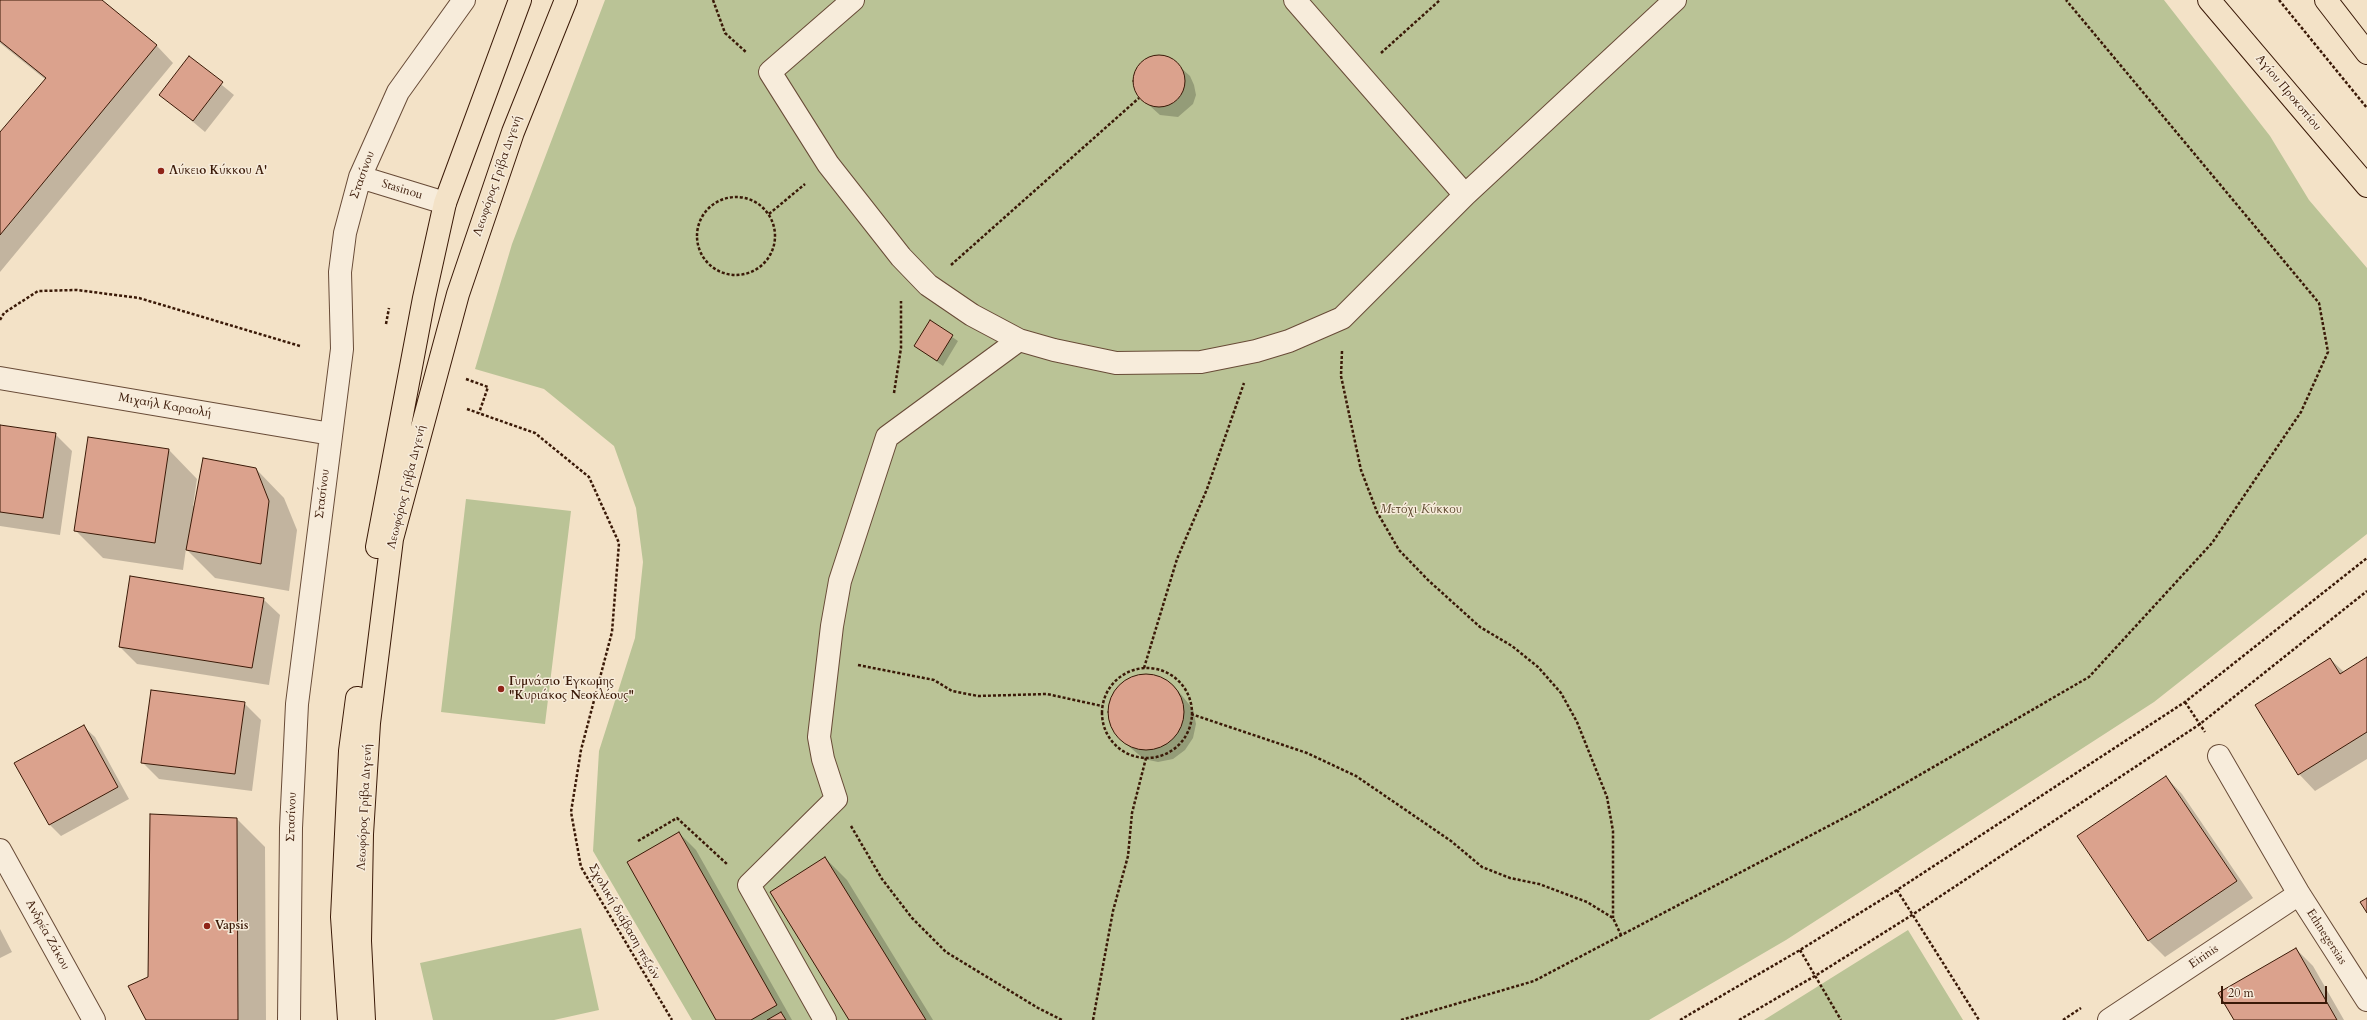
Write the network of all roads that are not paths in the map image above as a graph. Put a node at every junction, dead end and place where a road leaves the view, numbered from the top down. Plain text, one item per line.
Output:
1 (464, 0) edge
2 (520, 0) edge
3 (566, 0) edge
4 (853, 0) edge
5 (1295, 0) edge
6 (1675, 0) edge
7 (2210, 0) edge
8 (2326, 0) edge
9 (2367, 52) edge
10 (360, 177) junction
11 (2367, 186) edge
12 (1465, 196) junction
13 (445, 202) junction
14 (1019, 340) junction
15 (0, 378) edge
16 (331, 434) junction
17 (2220, 756) dead end
18 (0, 850) edge
19 (2299, 894) junction
20 (2367, 1000) edge
21 (94, 1020) edge
22 (289, 1020) edge
23 (349, 1020) edge
24 (364, 1020) edge
25 (825, 1020) edge
26 (2109, 1020) edge

1 - 10 street, Στασίνου
2 - 13 main road, Λεωφόρος Γρίβα Διγενή
3 - 24 main road, Λεωφόρος Γρίβα Διγενή
4 - 14 street
5 - 12 street
6 - 12 street
7 - 11 main road, Αγίου Προκοπίου
8 - 9 main road
10 - 13 street, Stasinou
10 - 16 street, Στασίνου
12 - 14 street
13 - 23 main road, Λεωφόρος Γρίβα Διγενή
14 - 25 street
15 - 16 street, Μιχαήλ Καραολή
16 - 22 street, Στασίνου
17 - 19 street, Ethnegersias
18 - 21 street, Ανδρέα Ζάκου
19 - 20 street, Ethnegersias
19 - 26 street, Eirinis

